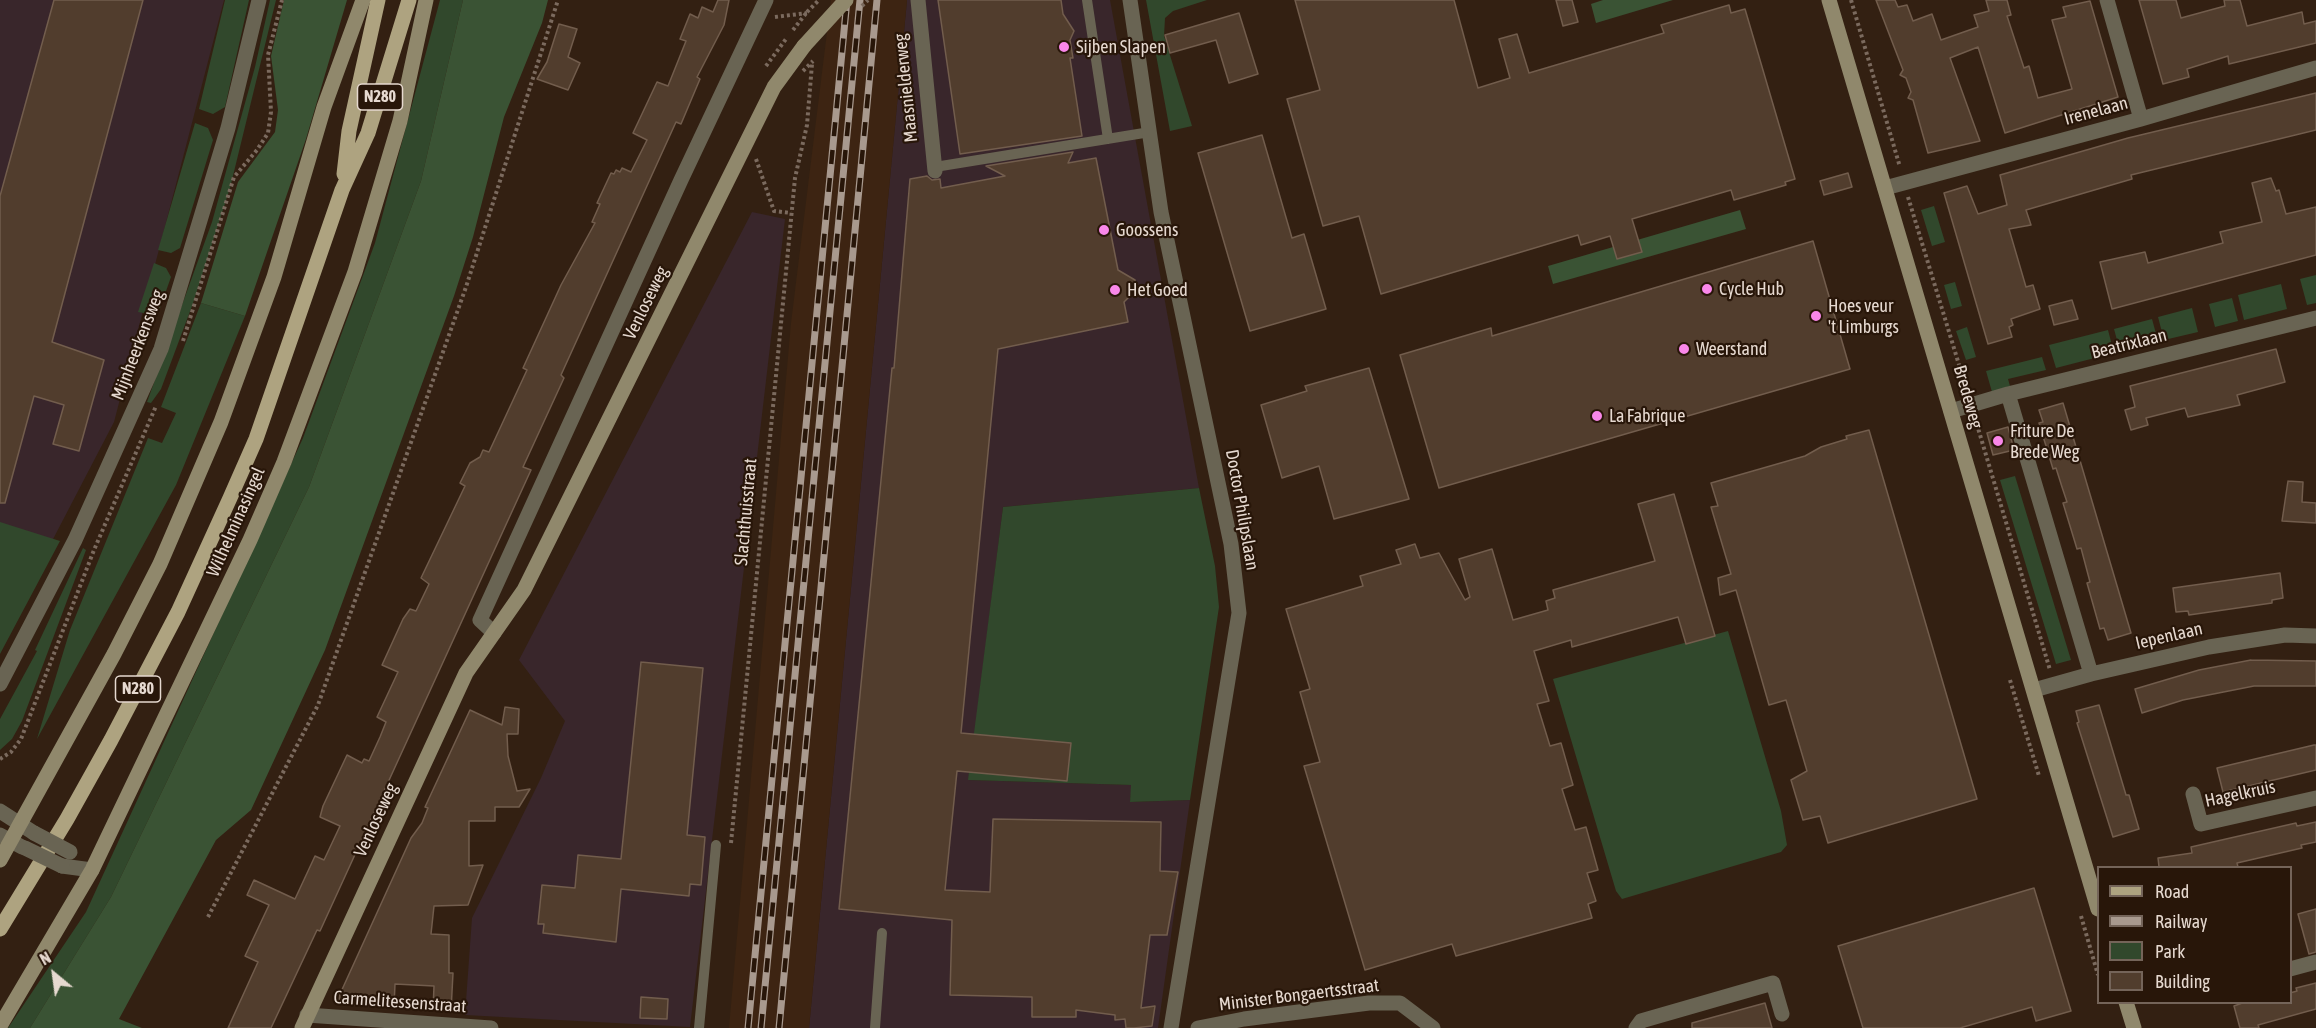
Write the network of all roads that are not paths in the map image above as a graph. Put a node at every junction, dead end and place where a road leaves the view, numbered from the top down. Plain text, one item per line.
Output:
1 (259, 0) edge
2 (363, 0) edge
3 (378, 0) edge
4 (409, 0) edge
5 (426, 0) edge
6 (766, 0) edge
7 (846, 0) edge
8 (918, 0) edge
9 (1088, 0) edge
10 (1130, 0) edge
11 (1829, 0) edge
12 (2108, 0) edge
13 (2316, 68) edge
14 (2141, 119) junction
15 (1150, 132) junction
16 (1108, 139) junction
17 (935, 169) joint
18 (1886, 188) junction
19 (342, 190) junction
20 (2316, 318) edge
21 (2008, 394) junction
22 (1952, 411) junction
23 (494, 633) junction
24 (2316, 636) edge
25 (2091, 674) junction
26 (0, 684) edge
27 (2034, 690) junction
28 (2193, 794) dead end
29 (2316, 798) edge
30 (0, 811) edge
31 (27, 829) junction
32 (5, 838) edge
33 (716, 845) dead end
34 (0, 860) edge
35 (92, 870) junction
36 (2097, 906) edge
37 (0, 929) edge
38 (882, 933) dead end
39 (2316, 962) edge
40 (2292, 968) edge
41 (2127, 1004) edge
42 (1782, 1014) dead end
43 (305, 1022) edge
44 (0, 1026) edge
45 (491, 1028) edge
46 (699, 1028) edge
47 (875, 1028) edge
48 (1171, 1028) edge
49 (1198, 1028) edge
50 (1433, 1028) edge
51 (1636, 1028) edge
52 (2133, 1028) edge

1 - 26 street, Mijnheerkensweg
2 - 31 street, N280
3 - 19 main road, Wilhelminasingel / N280
4 - 19 main road, Wilhelminasingel / N280
5 - 35 street, Wilhelminasingel / N280
6 - 23 street, Venloseweg
7 - 23 street, Venloseweg, bridge
8 - 17 street, Maasnielderweg
9 - 16 lane
10 - 15 street, Doctor Philipslaan
11 - 18 street, Bredeweg
12 - 14 street
13 - 14 street, Irenelaan
14 - 18 street, Irenelaan
15 - 16 lane
15 - 48 street, Doctor Philipslaan
16 - 17 lane
18 - 22 street, Bredeweg
19 - 37 main road, Wilhelminasingel / N280
20 - 21 street, Beatrixlaan
21 - 22 street, Beatrixlaan
21 - 25 street
22 - 27 street, Bredeweg
23 - 43 street, Venloseweg
24 - 25 street, Iepenlaan
25 - 27 street, Iepenlaan
27 - 36 street, Bredeweg
28 - 29 street, Hagelkruis
30 - 31 street
31 - 32 street, N280
31 - 35 street, bridge
32 - 34 street, N280
32 - 35 street, bridge
33 - 46 lane
35 - 44 street, Wilhelminasingel / N280
38 - 47 lane
39 - 40 street
41 - 52 street
42 - 51 street
43 - 45 street, Carmelitessenstraat
49 - 50 street, Minister Bongaertsstraat

